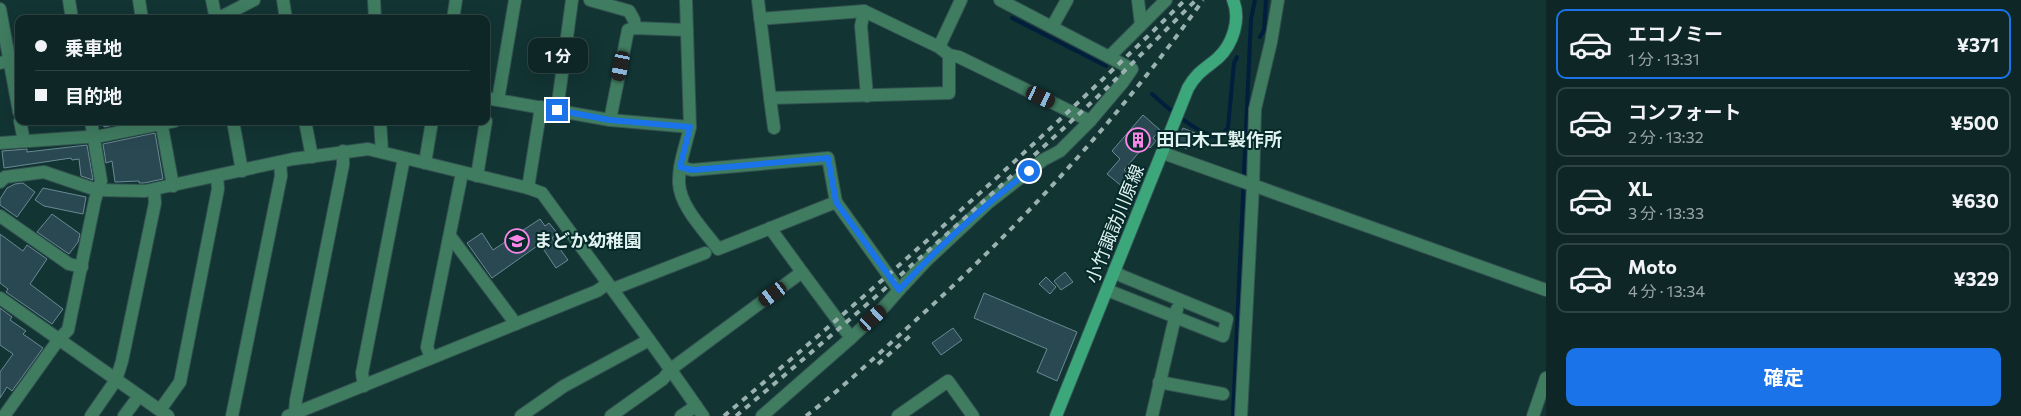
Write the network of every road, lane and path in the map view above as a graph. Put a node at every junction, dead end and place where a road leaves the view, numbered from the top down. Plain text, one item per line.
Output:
1 (69, 0) edge
2 (139, 0) edge
3 (212, 0) edge
4 (254, 0) edge
5 (283, 0) edge
6 (374, 0) edge
7 (456, 0) edge
8 (515, 0) edge
9 (572, 0) edge
10 (590, 0) edge
11 (686, 0) edge
12 (758, 0) edge
13 (960, 0) edge
14 (1000, 0) edge
15 (1067, 0) edge
16 (1138, 0) edge
17 (1166, 0) edge
18 (1233, 0) edge
19 (1278, 0) edge
20 (0, 9) edge
21 (864, 11) junction
22 (71, 15) edge
23 (141, 15) edge
24 (215, 15) edge
25 (224, 15) edge
26 (285, 15) edge
27 (375, 15) edge
28 (454, 15) edge
29 (760, 19) junction
30 (1141, 25) junction
31 (1052, 27) junction
32 (635, 28) junction
33 (687, 30) junction
34 (944, 51) junction
35 (1109, 57) junction
36 (10, 61) edge
37 (15, 89) edge
38 (867, 96) junction
39 (770, 98) junction
40 (491, 99) edge
41 (541, 108) junction
42 (557, 110) junction
43 (610, 120) junction
44 (1090, 121) junction
45 (21, 125) edge
46 (92, 125) edge
47 (152, 125) edge
48 (162, 125) edge
49 (234, 125) edge
50 (306, 125) edge
51 (380, 125) edge
52 (431, 125) edge
53 (485, 125) edge
54 (690, 127) junction
55 (774, 128) dead end
56 (94, 137) junction
57 (24, 141) junction
58 (0, 142) edge
59 (343, 152) junction
60 (382, 152) junction
61 (1163, 153) junction
62 (312, 157) junction
63 (404, 158) junction
64 (280, 162) junction
65 (425, 163) junction
66 (680, 167) junction
67 (242, 171) junction
68 (462, 172) junction
69 (217, 176) junction
70 (477, 176) junction
71 (0, 182) edge
72 (1252, 185) junction
73 (173, 186) junction
74 (528, 188) junction
75 (98, 190) junction
76 (154, 190) junction
77 (836, 202) junction
78 (0, 216) edge
79 (770, 228) junction
80 (450, 236) junction
81 (705, 253) dead end
82 (82, 267) junction
83 (1114, 271) junction
84 (802, 272) junction
85 (610, 287) junction
86 (899, 290) junction
87 (1107, 290) junction
88 (1546, 290) edge
89 (0, 298) edge
90 (1180, 300) junction
91 (1174, 317) junction
92 (516, 324) junction
93 (851, 338) junction
94 (59, 339) junction
95 (649, 340) junction
96 (432, 358) junction
97 (671, 369) junction
98 (1546, 378) edge
99 (116, 380) junction
100 (1159, 382) junction
101 (364, 386) junction
102 (1222, 394) dead end
103 (139, 396) junction
104 (700, 411) edge
105 (164, 413) edge
106 (291, 415) edge
107 (4, 416) edge
108 (91, 416) edge
109 (124, 416) edge
110 (232, 416) edge
111 (521, 416) edge
112 (611, 416) edge
113 (682, 416) edge
114 (762, 416) edge
115 (898, 416) edge
116 (973, 416) edge
117 (1056, 416) edge
118 (1152, 416) edge
119 (1242, 416) edge
120 (1533, 416) edge

1 - 22 street
2 - 23 street
3 - 24 street
4 - 25 street
5 - 26 street
6 - 27 street
7 - 28 street
8 - 40 street
9 - 42 street
10 - 32 street
11 - 33 street
12 - 29 street
13 - 34 street
14 - 31 street
15 - 31 street
16 - 30 street
17 - 30 street
18 - 61 main road, 小竹諏訪川原線
19 - 72 street
20 - 36 street
21 - 29 street
21 - 34 street
21 - 38 street
29 - 39 street
30 - 35 street
31 - 35 street
32 - 33 street
32 - 43 street
33 - 54 street
34 - 38 street
34 - 44 street
35 - 44 street
36 - 37 street
38 - 39 street
39 - 55 street
40 - 41 street
41 - 42 street
41 - 74 street
42 - 43 street
43 - 54 street
44 - 86 street
45 - 57 street
46 - 56 street
47 - 56 street
48 - 73 street
49 - 67 street
50 - 62 street
51 - 60 street
52 - 65 street
53 - 70 street
54 - 66 street
56 - 57 street
56 - 75 street
57 - 58 street
59 - 60 street
59 - 62 street
59 - 106 street
60 - 63 street
61 - 72 street
61 - 83 main road, 小竹諏訪川原線
62 - 64 street
63 - 65 street
63 - 101 street
64 - 67 street
64 - 110 street
65 - 68 street
66 - 77 street
66 - 79 street
67 - 69 street
68 - 70 street
68 - 80 street
69 - 73 street
69 - 105 street
70 - 74 street
71 - 75 street
72 - 88 street
72 - 119 street
73 - 76 street
74 - 85 street
75 - 76 street
75 - 82 street
76 - 99 street
77 - 79 street
77 - 86 street
78 - 82 street
79 - 84 street
80 - 92 street
80 - 96 street
81 - 85 street
82 - 94 street
83 - 87 main road, 小竹諏訪川原線
83 - 90 street
84 - 93 street
84 - 97 street
85 - 92 street
85 - 95 street
86 - 93 street
87 - 91 street
87 - 117 main road, 小竹諏訪川原線
89 - 94 street
90 - 91 street
90 - 91 street
91 - 100 street
92 - 96 street
93 - 114 street
94 - 99 street
94 - 107 street
95 - 97 street
95 - 111 street
96 - 101 street
97 - 104 street
97 - 112 street
98 - 120 street
99 - 103 street
99 - 108 street
100 - 102 street
100 - 118 street
101 - 106 street
103 - 105 street
103 - 109 street
104 - 113 street
115 - 116 street

